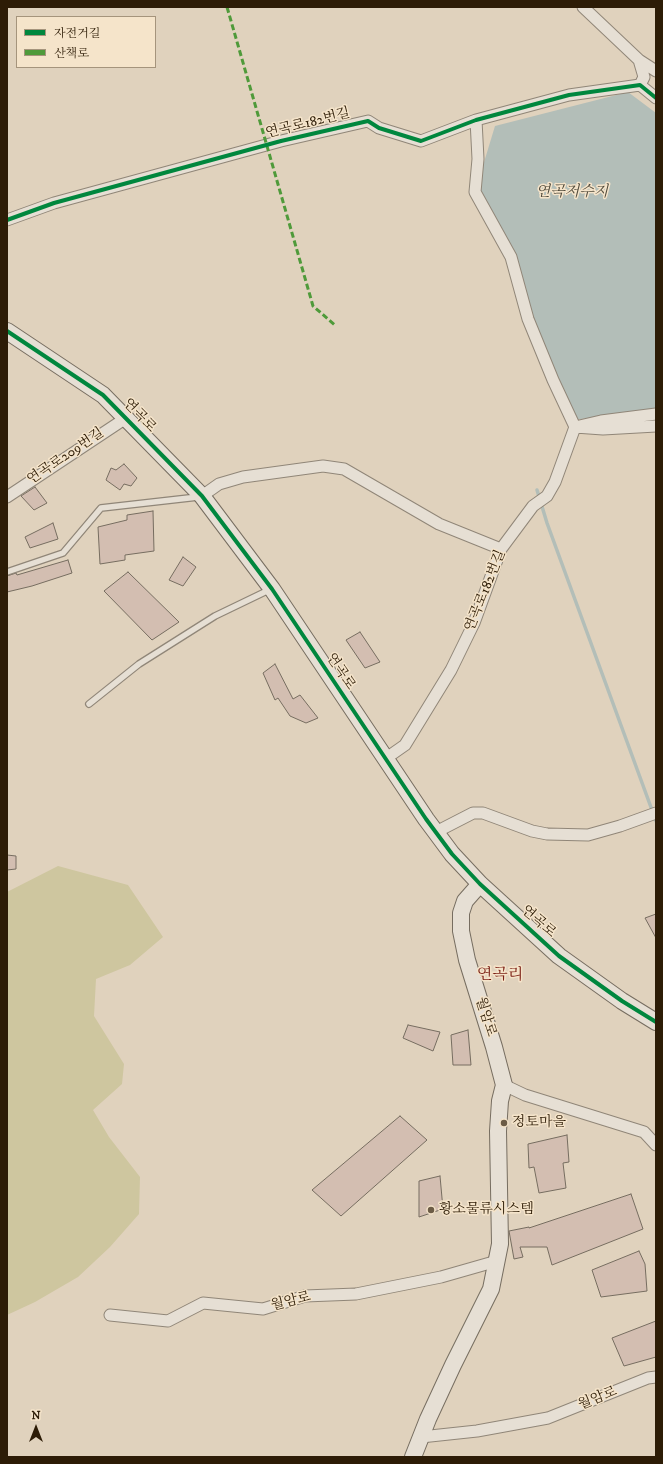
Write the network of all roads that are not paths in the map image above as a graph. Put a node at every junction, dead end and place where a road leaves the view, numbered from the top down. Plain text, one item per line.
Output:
1 (583, 7) edge
2 (639, 60) junction
3 (656, 72) edge
4 (640, 85) junction
5 (656, 98) edge
6 (476, 120) junction
7 (7, 220) edge
8 (7, 331) edge
9 (656, 414) edge
10 (126, 418) junction
11 (656, 426) edge
12 (575, 427) junction
13 (7, 496) edge
14 (202, 496) junction
15 (501, 549) junction
16 (7, 572) edge
17 (272, 589) junction
18 (89, 704) dead end
19 (386, 760) junction
20 (653, 814) edge
21 (436, 832) junction
22 (480, 884) junction
23 (656, 1022) edge
24 (504, 1086) junction
25 (656, 1144) edge
26 (497, 1261) junction
27 (110, 1315) dead end
28 (656, 1377) edge
29 (421, 1437) junction
30 (413, 1457) edge

1 - 2 street
2 - 3 street
2 - 4 street
4 - 5 street
4 - 6 street, 연곡로182번길
6 - 7 street, 연곡로182번길
6 - 12 street
8 - 10 street, 연곡로
9 - 12 street
10 - 13 street, 연곡로209번길
10 - 14 street, 연곡로
11 - 12 street
12 - 15 street, 연곡로182번길
14 - 15 street
14 - 16 lane
14 - 17 street, 연곡로
15 - 19 street, 연곡로182번길
17 - 18 lane
17 - 19 street, 연곡로
19 - 21 street, 연곡로
20 - 21 street
21 - 22 street, 연곡로
22 - 23 street, 연곡로
22 - 24 street, 월암로
24 - 25 street
24 - 26 street, 월암로
26 - 27 street, 월암로
26 - 29 street, 월암로
28 - 29 street, 월암로
29 - 30 street, 월암로

